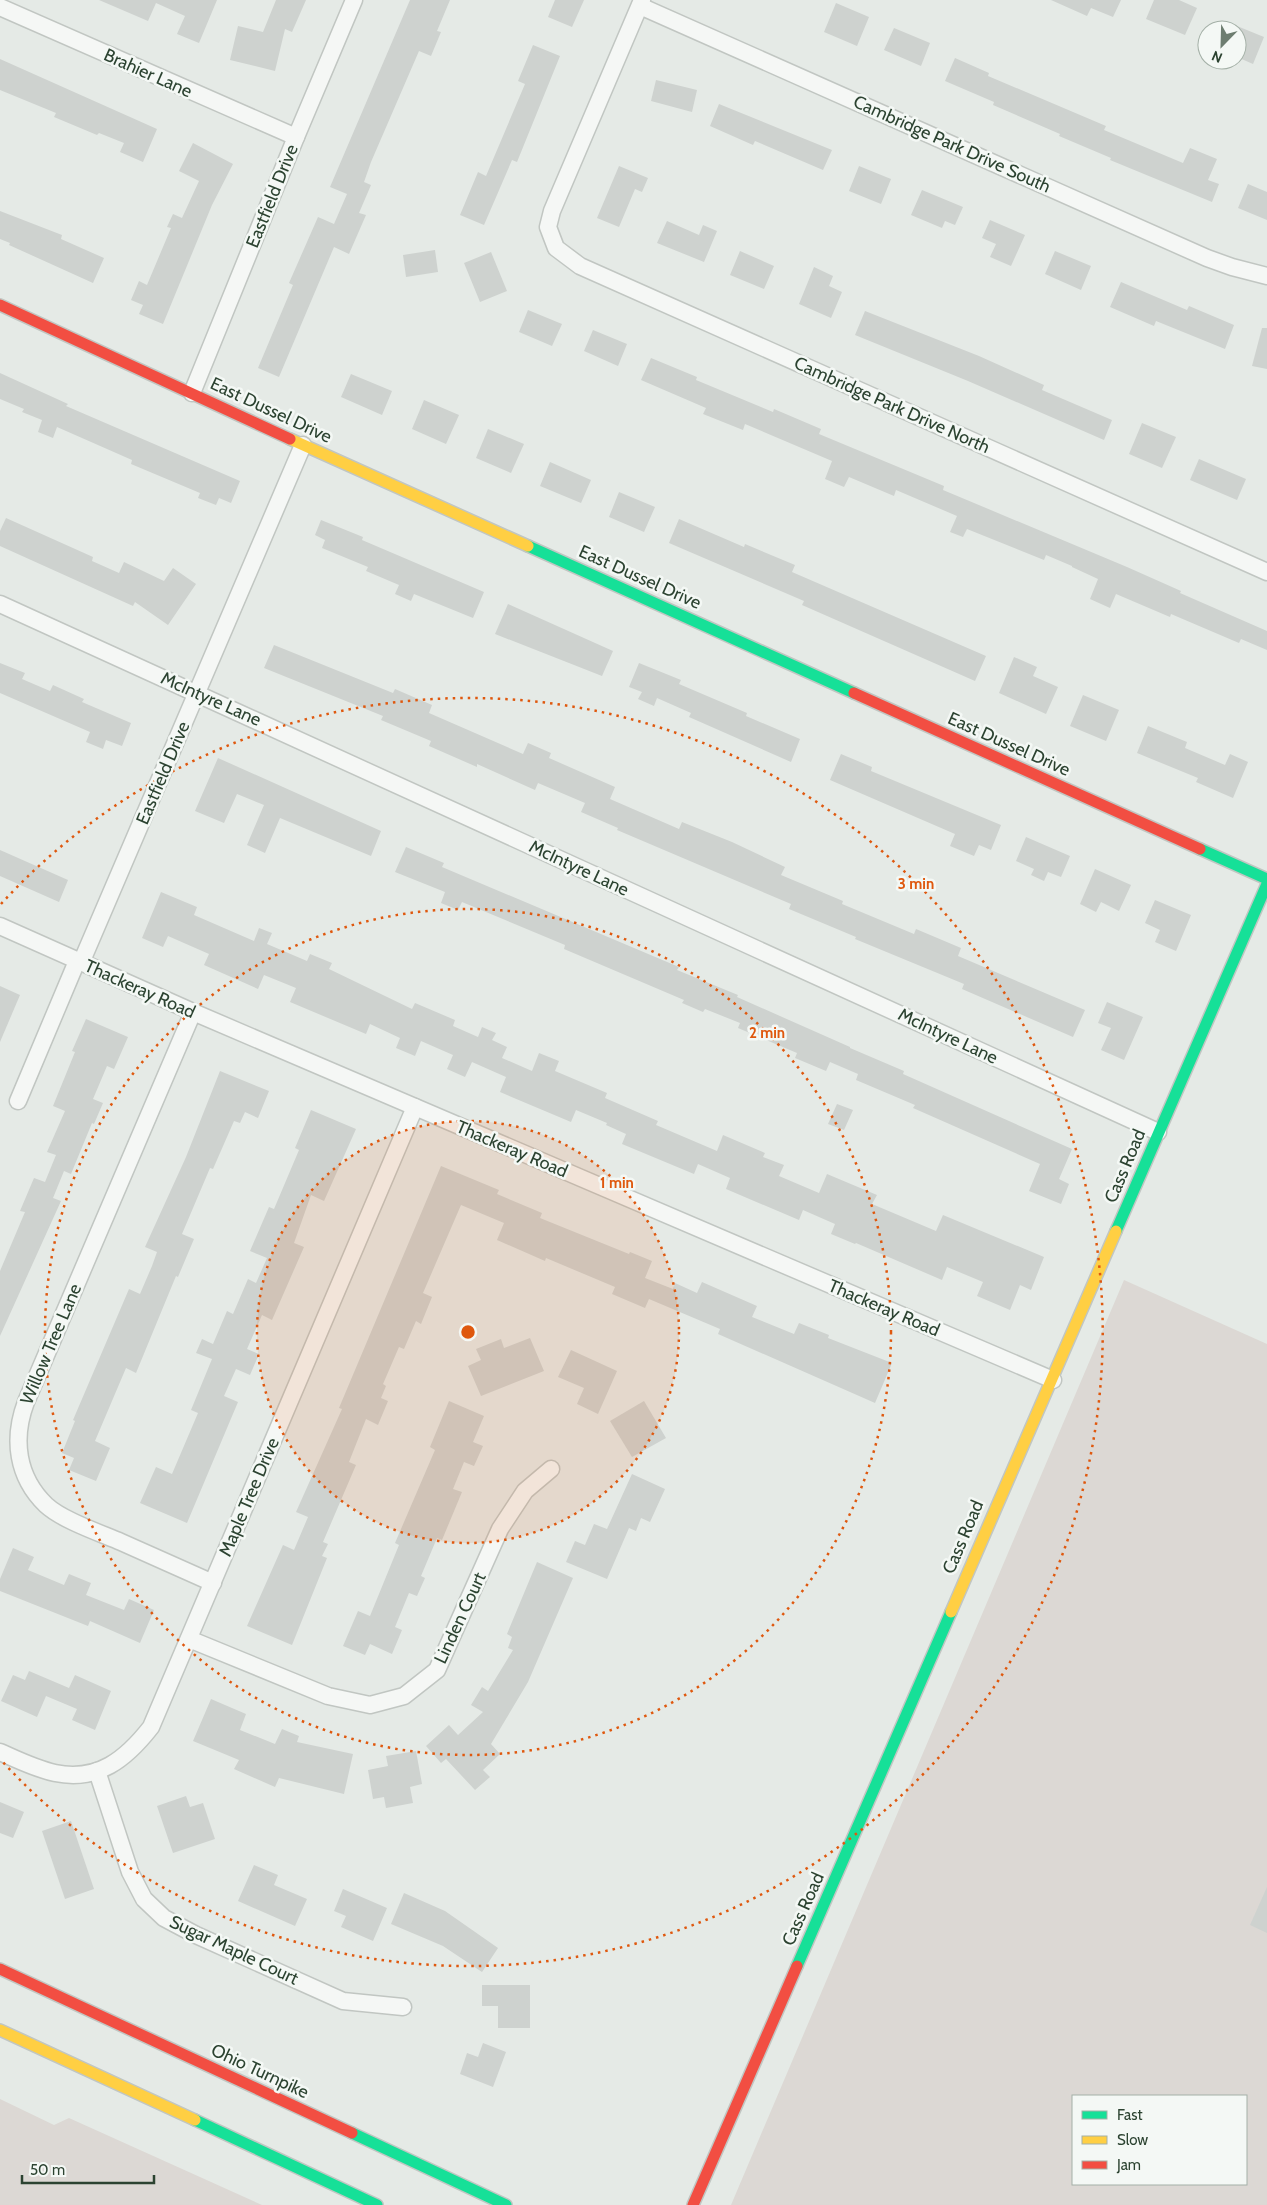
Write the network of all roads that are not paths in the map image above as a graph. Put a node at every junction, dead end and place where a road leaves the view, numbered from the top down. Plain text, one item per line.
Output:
1 (354, 0) edge
2 (641, 3) edge
3 (0, 7) edge
4 (296, 137) junction
5 (1267, 276) edge
6 (0, 305) edge
7 (192, 393) junction
8 (303, 445) junction
9 (1267, 572) edge
10 (0, 604) edge
11 (197, 693) junction
12 (1267, 879) edge
13 (1267, 884) edge
14 (0, 926) edge
15 (79, 962) junction
16 (193, 1012) junction
17 (18, 1101) dead end
18 (414, 1107) junction
19 (1158, 1132) junction
20 (1053, 1380) junction
21 (551, 1469) dead end
22 (213, 1583) junction
23 (189, 1639) junction
24 (0, 1752) edge
25 (97, 1771) junction
26 (0, 1970) edge
27 (403, 2007) dead end
28 (0, 2030) edge
29 (377, 2205) edge
30 (506, 2205) edge
31 (693, 2205) edge

1 - 4 street, Eastfield Drive
2 - 5 street, Cambridge Park Drive South
2 - 9 street, Cambridge Park Drive North
3 - 4 street, Brahier Lane
4 - 7 street, Eastfield Drive
6 - 7 main road, East Dussel Drive
7 - 8 main road, East Dussel Drive
8 - 11 street, Eastfield Drive
8 - 12 main road, East Dussel Drive
10 - 11 street, McIntyre Lane
11 - 15 street, Eastfield Drive
11 - 19 street, McIntyre Lane
13 - 19 main road, Cass Road
14 - 15 street, Thackeray Road
15 - 16 street, Thackeray Road
15 - 17 street, Eastfield Drive
16 - 18 street, Thackeray Road
16 - 22 street, Willow Tree Lane
18 - 20 street, Thackeray Road
18 - 22 street, Maple Tree Drive
19 - 20 main road, Cass Road
20 - 31 main road, Cass Road
21 - 23 street, Linden Court
22 - 23 street, Maple Tree Drive
23 - 25 street, Maple Tree Drive
24 - 25 street, Maple Tree Drive
25 - 27 street, Sugar Maple Court
26 - 30 main road, Ohio Turnpike
28 - 29 main road

